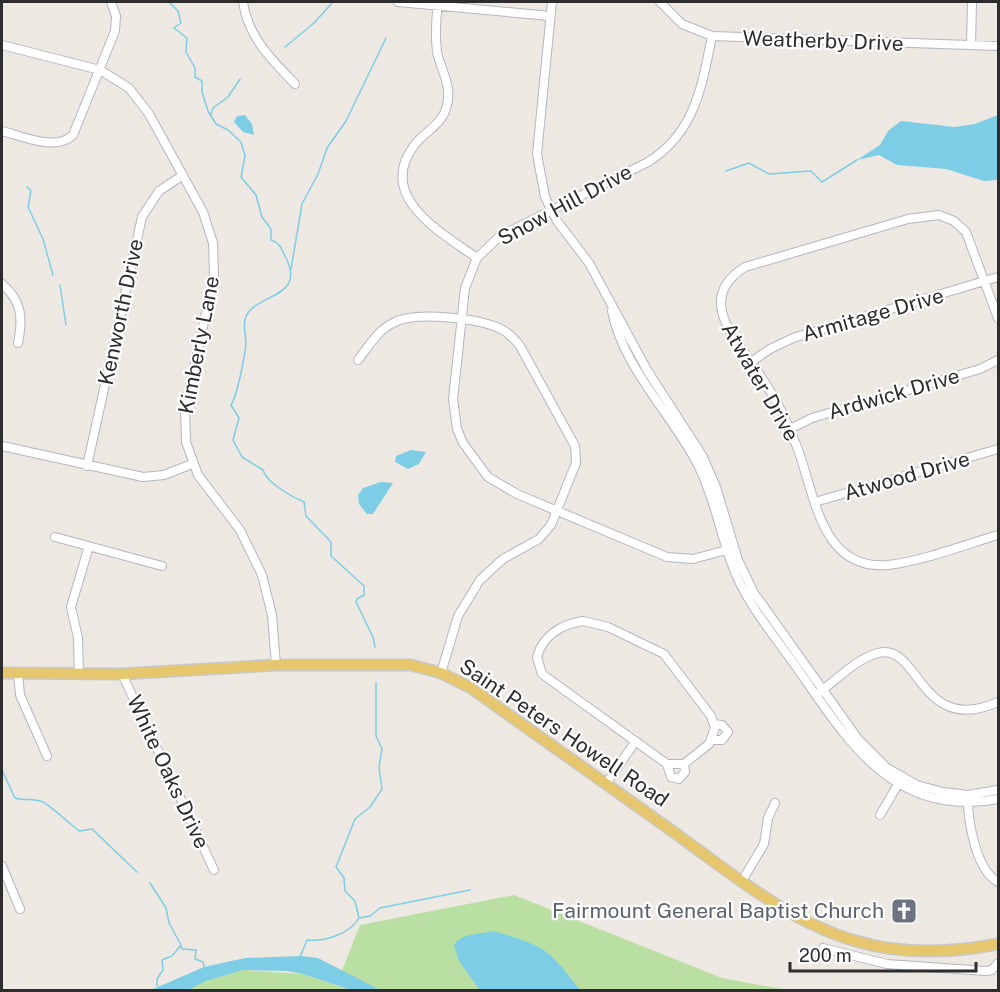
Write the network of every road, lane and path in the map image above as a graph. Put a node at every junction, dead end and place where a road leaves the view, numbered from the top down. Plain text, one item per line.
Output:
1 (111, 2) edge
2 (243, 2) edge
3 (398, 2) edge
4 (552, 2) edge
5 (660, 2) edge
6 (972, 2) edge
7 (437, 3) edge
8 (550, 16) junction
9 (712, 36) junction
10 (2, 45) edge
11 (971, 45) junction
12 (999, 46) edge
13 (100, 70) junction
14 (295, 84) dead end
15 (2, 131) edge
16 (183, 175) junction
17 (551, 210) junction
18 (477, 258) junction
19 (999, 278) edge
20 (984, 282) junction
21 (2, 284) edge
22 (999, 318) edge
23 (460, 320) junction
24 (18, 343) dead end
25 (358, 360) dead end
26 (999, 360) edge
27 (751, 362) junction
28 (790, 429) junction
29 (2, 446) edge
30 (999, 449) edge
31 (192, 464) junction
32 (87, 466) junction
33 (815, 502) junction
34 (557, 512) junction
35 (999, 535) edge
36 (56, 537) dead end
37 (89, 546) junction
38 (731, 549) junction
39 (162, 566) dead end
40 (276, 665) junction
41 (2, 673) edge
42 (18, 673) junction
43 (441, 673) junction
44 (80, 674) junction
45 (122, 674) junction
46 (819, 692) junction
47 (999, 702) edge
48 (714, 724) junction
49 (713, 740) junction
50 (635, 742) junction
51 (47, 756) dead end
52 (668, 764) junction
53 (684, 764) junction
54 (899, 781) junction
55 (606, 784) junction
56 (999, 790) edge
57 (968, 798) junction
58 (999, 799) edge
59 (775, 802) dead end
60 (880, 815) dead end
61 (2, 866) edge
62 (214, 870) dead end
63 (742, 881) junction
64 (999, 882) edge
65 (20, 909) dead end
66 (998, 947) edge
67 (823, 948) dead end
68 (999, 963) edge

1 - 13 street
2 - 14 street
3 - 7 street
4 - 8 street
5 - 9 street, Weatherby Drive
6 - 11 street
7 - 8 street
7 - 18 street
8 - 17 street
9 - 11 street, Weatherby Drive
9 - 17 street, Snow Hill Drive
10 - 13 street, Kimberly Lane
11 - 12 street, Weatherby Drive
13 - 15 street
13 - 16 street, Kimberly Lane
16 - 31 street, Kimberly Lane
16 - 32 street, Kenworth Drive
17 - 18 street, Snow Hill Drive
17 - 38 street
18 - 23 street, Snow Hill Drive
19 - 20 street, Armitage Drive
20 - 22 street, Atwater Drive
20 - 27 street, Armitage Drive
20 - 27 street, Atwater Drive
21 - 24 street
23 - 25 street
23 - 34 street, Snow Hill Drive
23 - 34 street
26 - 28 street, Ardwick Drive
27 - 28 street, Atwater Drive
28 - 33 street, Atwater Drive
29 - 32 street
30 - 33 street, Atwood Drive
31 - 32 street
31 - 40 street, Kimberly Lane
33 - 35 street, Atwater Drive
34 - 38 street, Snow Hill Drive
34 - 43 street
36 - 37 street
37 - 39 street
37 - 44 street
38 - 46 street
40 - 43 main road, Saint Peters Howell Road
40 - 45 main road, Saint Peters Howell Road
41 - 42 main road, Saint Peters Howell Road
42 - 44 main road, Saint Peters Howell Road
42 - 51 street
43 - 55 main road, Saint Peters Howell Road
44 - 45 main road, Saint Peters Howell Road
45 - 62 street, White Oaks Drive
46 - 47 street
46 - 54 street
48 - 49 street
48 - 49 street
48 - 50 street
49 - 53 street
50 - 52 street
50 - 55 street
52 - 53 street
52 - 53 street
54 - 57 street
54 - 60 street
55 - 63 main road, Saint Peters Howell Road
56 - 57 street
57 - 58 street
57 - 64 street
59 - 63 street
61 - 65 street
63 - 66 main road, Saint Peters Howell Road
67 - 68 street

